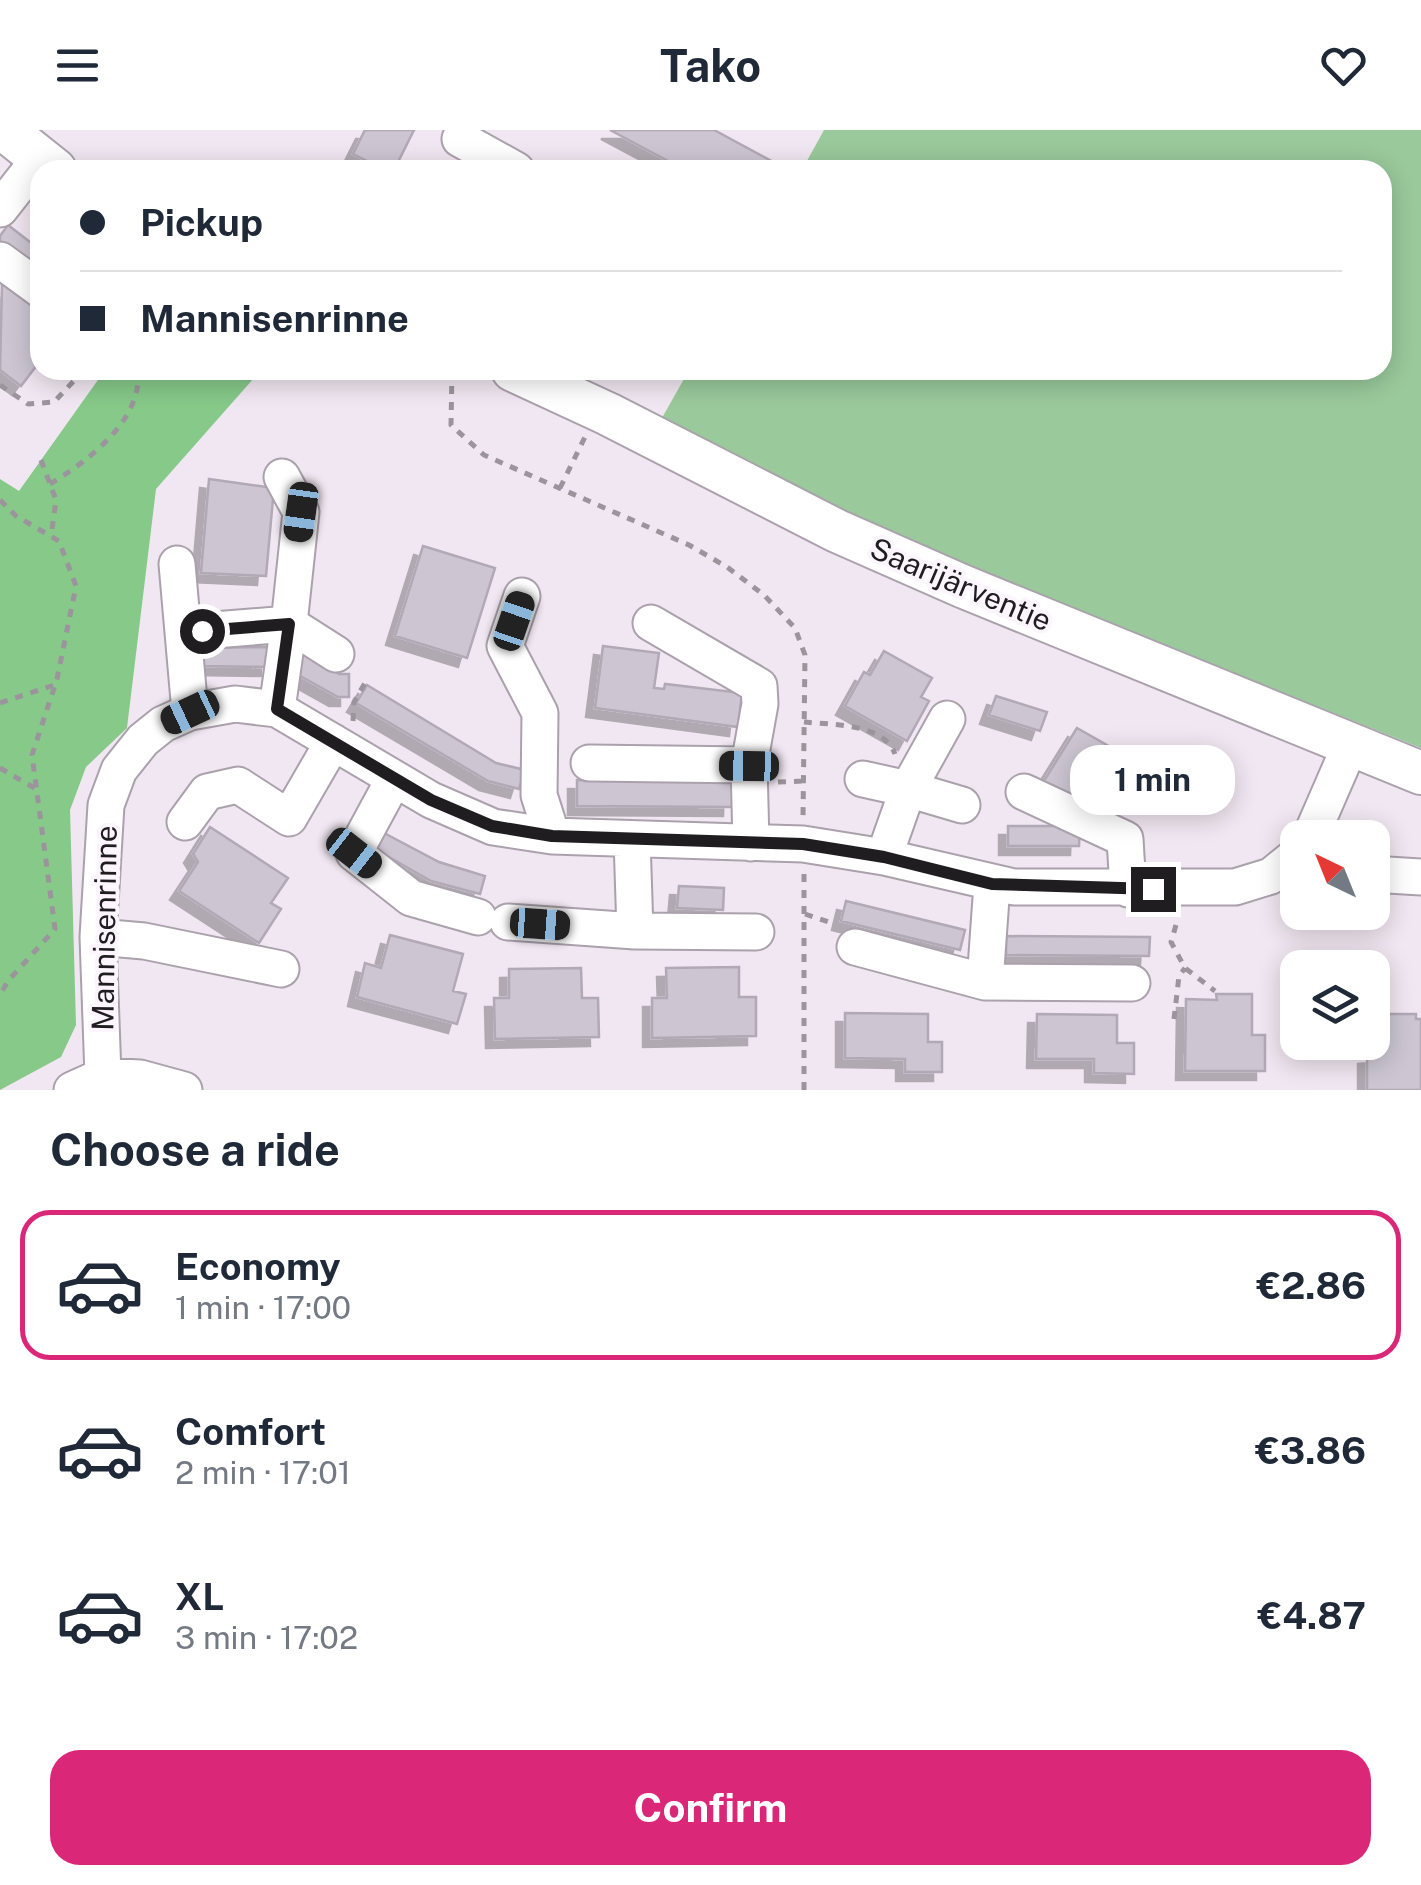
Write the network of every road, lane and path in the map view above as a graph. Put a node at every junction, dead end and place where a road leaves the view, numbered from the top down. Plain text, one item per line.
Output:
1 (5, 130) edge
2 (456, 146) edge
3 (42, 160) edge
4 (491, 160) edge
5 (30, 180) edge
6 (0, 209) edge
7 (0, 260) edge
8 (30, 282) edge
9 (75, 380) edge
10 (139, 380) edge
11 (535, 380) edge
12 (0, 384) edge
13 (586, 434) dead end
14 (41, 460) dead end
15 (282, 477) dead end
16 (50, 484) junction
17 (560, 488) dead end
18 (0, 500) edge
19 (51, 536) junction
20 (177, 564) dead end
21 (522, 596) dead end
22 (651, 623) dead end
23 (289, 624) junction
24 (202, 631) dead end
25 (336, 654) dead end
26 (365, 683) dead end
27 (56, 684) junction
28 (354, 702) dead end
29 (0, 703) edge
30 (277, 709) junction
31 (190, 712) junction
32 (947, 719) dead end
33 (804, 722) dead end
34 (333, 742) junction
35 (1350, 746) junction
36 (588, 763) dead end
37 (749, 766) junction
38 (0, 768) edge
39 (1421, 774) edge
40 (394, 779) junction
41 (863, 779) dead end
42 (908, 789) junction
43 (37, 790) junction
44 (1024, 792) dead end
45 (962, 805) dead end
46 (1318, 820) edge
47 (185, 822) dead end
48 (552, 836) junction
49 (632, 839) junction
50 (751, 843) junction
51 (884, 857) junction
52 (1280, 869) edge
53 (1390, 875) edge
54 (1421, 878) edge
55 (992, 884) junction
56 (1128, 889) junction
57 (1176, 925) dead end
58 (635, 931) junction
59 (756, 932) dead end
60 (98, 936) junction
61 (855, 947) dead end
62 (1185, 968) junction
63 (281, 970) dead end
64 (0, 976) edge
65 (8, 981) junction
66 (985, 982) junction
67 (1132, 984) dead end
68 (1215, 990) dead end
69 (0, 995) edge
70 (1174, 1019) dead end
71 (88, 1083) edge
72 (184, 1090) edge

1 - 3 main road
2 - 4 street
5 - 6 street
7 - 8 street
9 - 12 path
10 - 16 path
11 - 35 main road, Saarijärventie
13 - 17 path
14 - 16 path
15 - 23 street
16 - 19 path
18 - 19 path
19 - 27 path
20 - 31 street
21 - 48 street
22 - 37 street
23 - 24 street
23 - 25 street
23 - 30 street
26 - 28 path
27 - 29 path
27 - 43 path
30 - 31 street, Mannisenrinne
30 - 34 street, Mannisenrinne
31 - 60 street, Mannisenrinne
32 - 42 street
33 - 42 path
34 - 40 street, Mannisenrinne
34 - 47 street
35 - 39 main road, Saarijärventie
35 - 46 street
36 - 37 street
37 - 50 street
38 - 43 path
40 - 48 street, Mannisenrinne
40 - 58 street
41 - 42 street
42 - 45 street
42 - 51 street
43 - 65 path
44 - 56 street
48 - 49 street, Mannisenrinne
49 - 50 street, Mannisenrinne
49 - 58 street
50 - 51 street, Mannisenrinne
51 - 55 street, Mannisenrinne
52 - 56 street, Mannisenrinne
53 - 54 street
55 - 56 street, Mannisenrinne
55 - 66 street
57 - 62 path
58 - 59 street
60 - 63 street
60 - 71 street, Mannisenrinne
61 - 66 street
62 - 68 path
62 - 70 path
64 - 65 path
65 - 69 path
66 - 67 street
71 - 72 street

